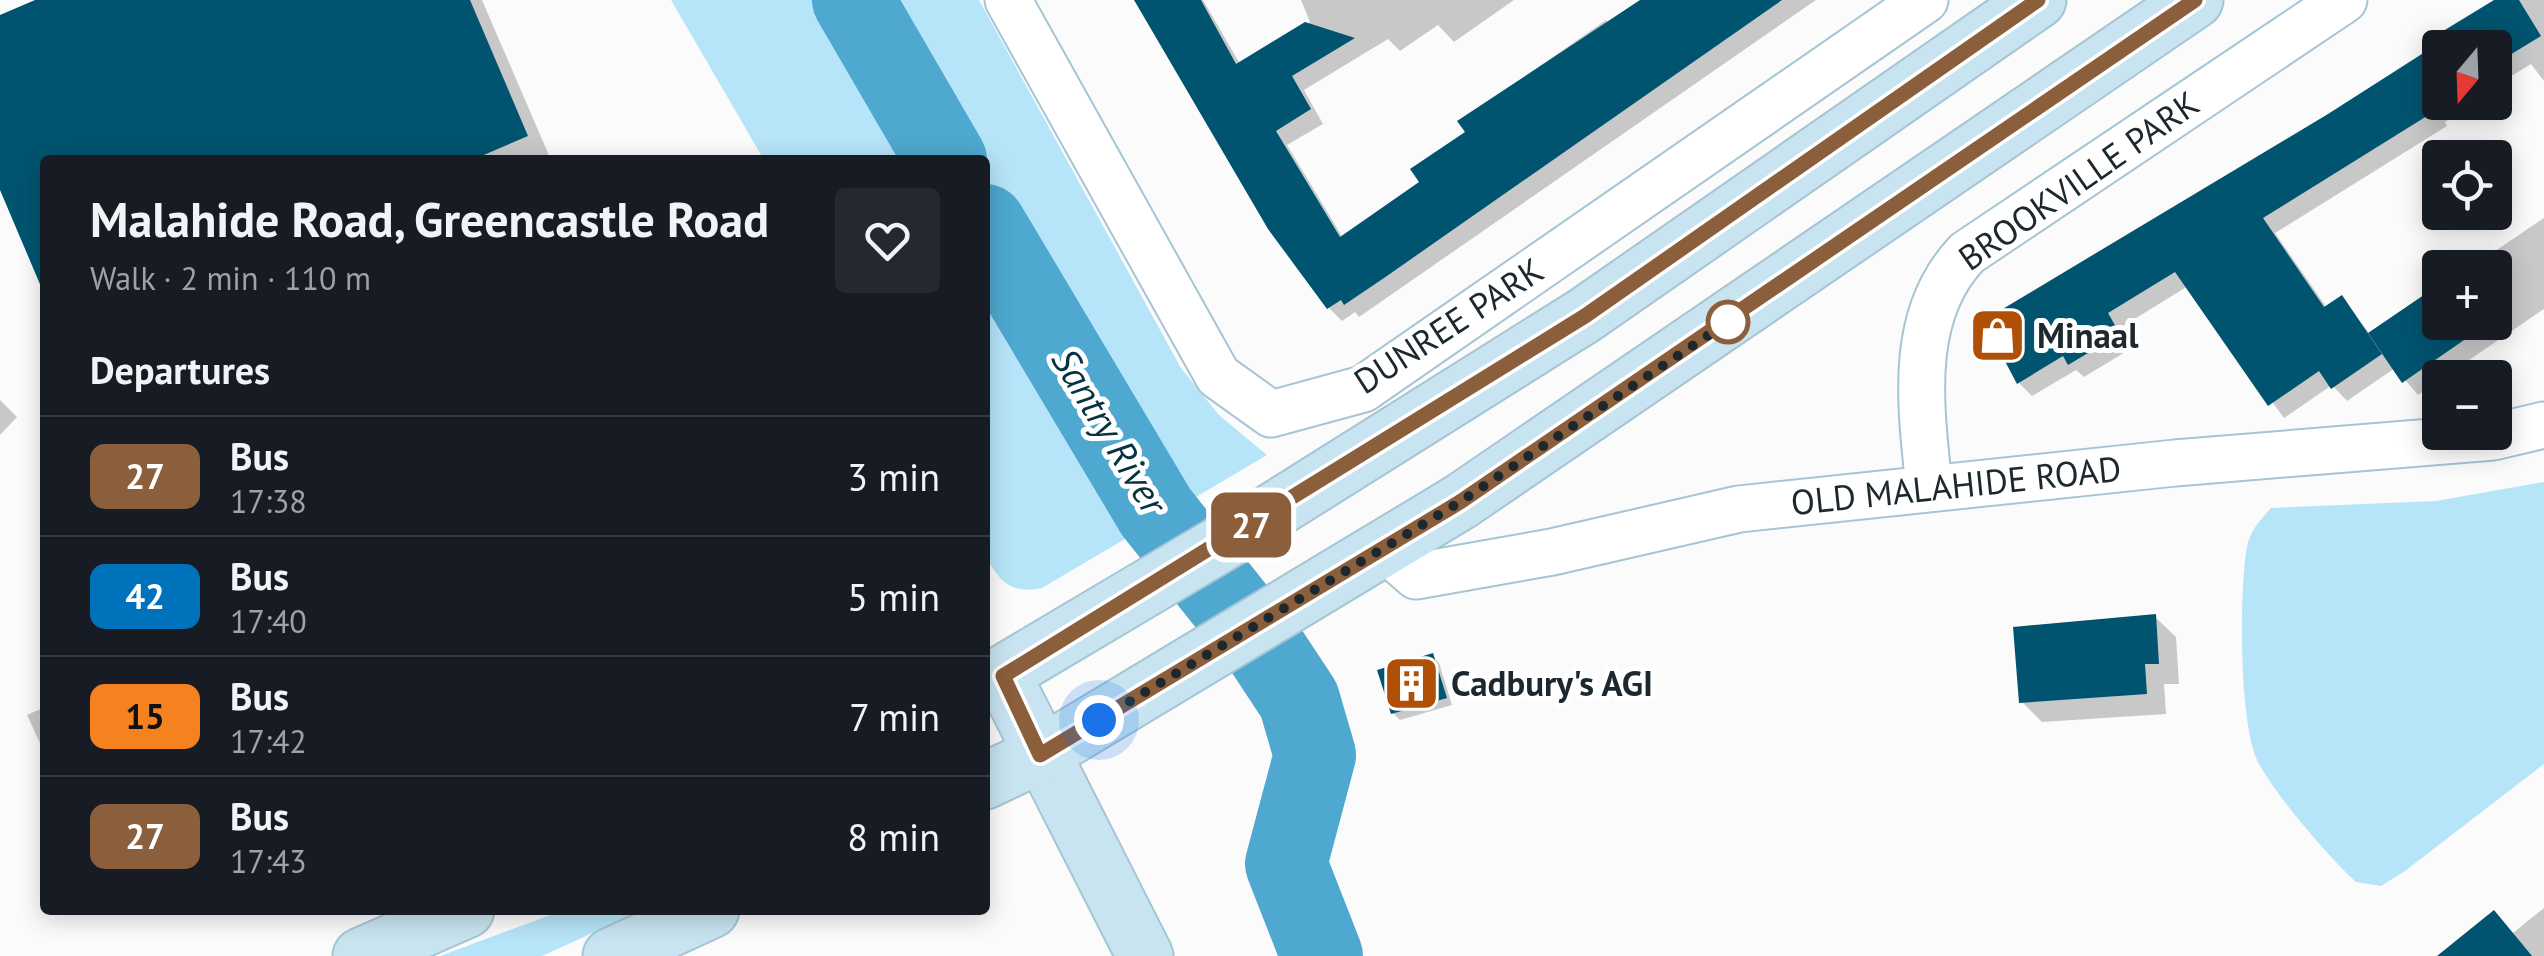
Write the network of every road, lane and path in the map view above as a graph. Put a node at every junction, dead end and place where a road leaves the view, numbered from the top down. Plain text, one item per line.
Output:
1 (1008, 0) edge
2 (1926, 0) edge
3 (2038, 0) edge
4 (2195, 0) edge
5 (2344, 0) edge
6 (2544, 426) edge
7 (1928, 487) junction
8 (1384, 548) junction
9 (994, 680) edge
10 (1040, 755) junction
11 (990, 779) edge
12 (455, 915) edge
13 (700, 915) edge
14 (361, 956) edge
15 (611, 956) edge
16 (1145, 956) edge

1 - 2 street, DUNREE PARK
3 - 9 main road
4 - 8 main road
5 - 7 street, BROOKVILLE PARK
6 - 7 street, OLD MALAHIDE ROAD
7 - 8 street, OLD MALAHIDE ROAD
8 - 10 main road
9 - 10 main road
10 - 11 main road
10 - 16 main road
12 - 14 main road
13 - 15 main road

